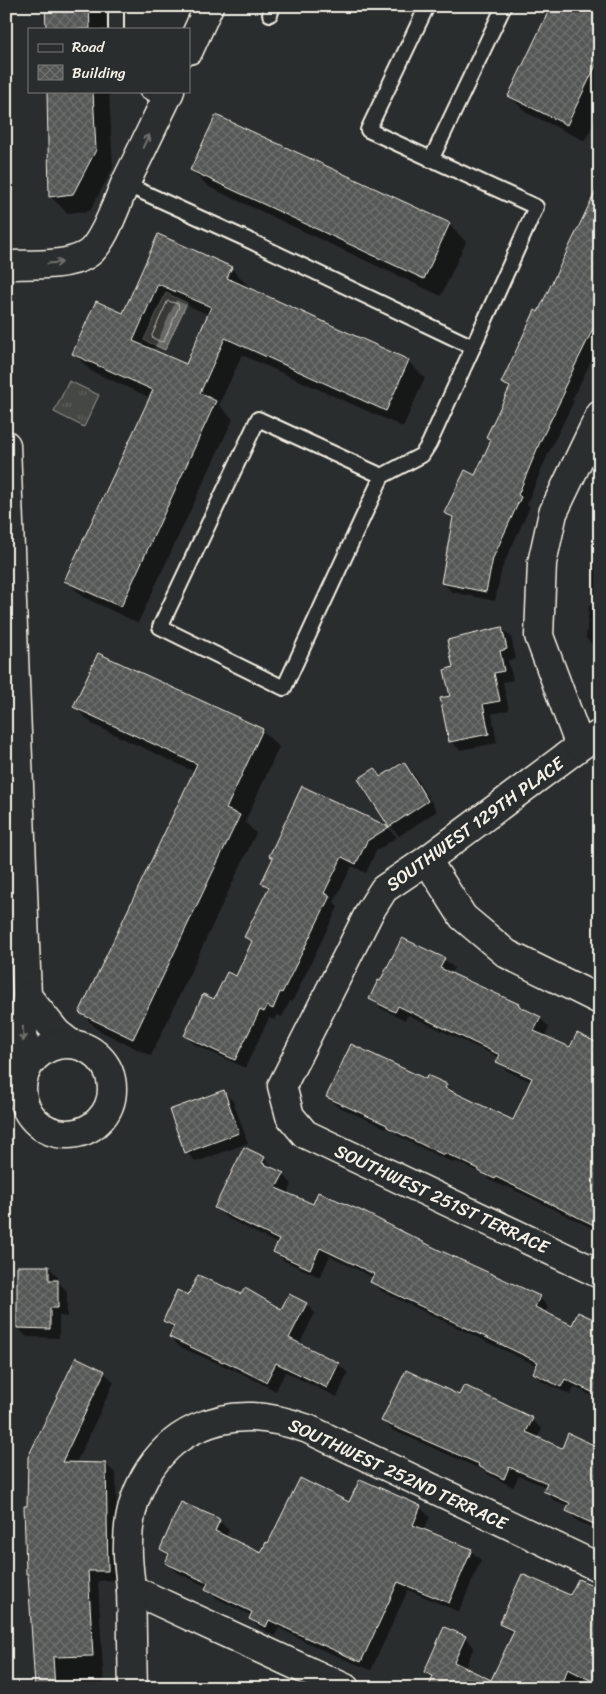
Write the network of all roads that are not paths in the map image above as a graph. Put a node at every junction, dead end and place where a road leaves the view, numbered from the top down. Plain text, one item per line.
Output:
1 (116, 6) edge
2 (209, 6) edge
3 (427, 6) edge
4 (504, 6) edge
5 (116, 28) edge
6 (190, 48) edge
7 (161, 94) edge
8 (431, 160) junction
9 (125, 184) junction
10 (6, 264) edge
11 (473, 347) junction
12 (600, 415) edge
13 (6, 445) edge
14 (382, 476) junction
15 (590, 740) edge
16 (427, 860) junction
17 (27, 996) junction
18 (600, 1000) edge
19 (70, 1044) junction
20 (25, 1072) junction
21 (290, 1116) joint
22 (600, 1274) edge
23 (600, 1568) edge
24 (131, 1589) junction
25 (133, 1688) edge
26 (345, 1688) edge

1 - 5 lane
2 - 6 street
3 - 8 lane
4 - 8 lane
9 -> 7 street
8 - 11 lane
10 -> 9 street
9 - 11 lane
11 - 14 lane
12 - 15 street
13 - 17 street
14 - 14 lane
15 - 16 street, SOUTHWEST 129TH PLACE
16 - 18 street
16 - 21 street, SOUTHWEST 129TH PLACE
17 - 19 street
17 -> 20 street
19 - 20 street
19 - 20 street
21 - 22 street, SOUTHWEST 251ST TERRACE
23 - 24 street, SOUTHWEST 252ND TERRACE
24 - 25 street
24 - 26 street

